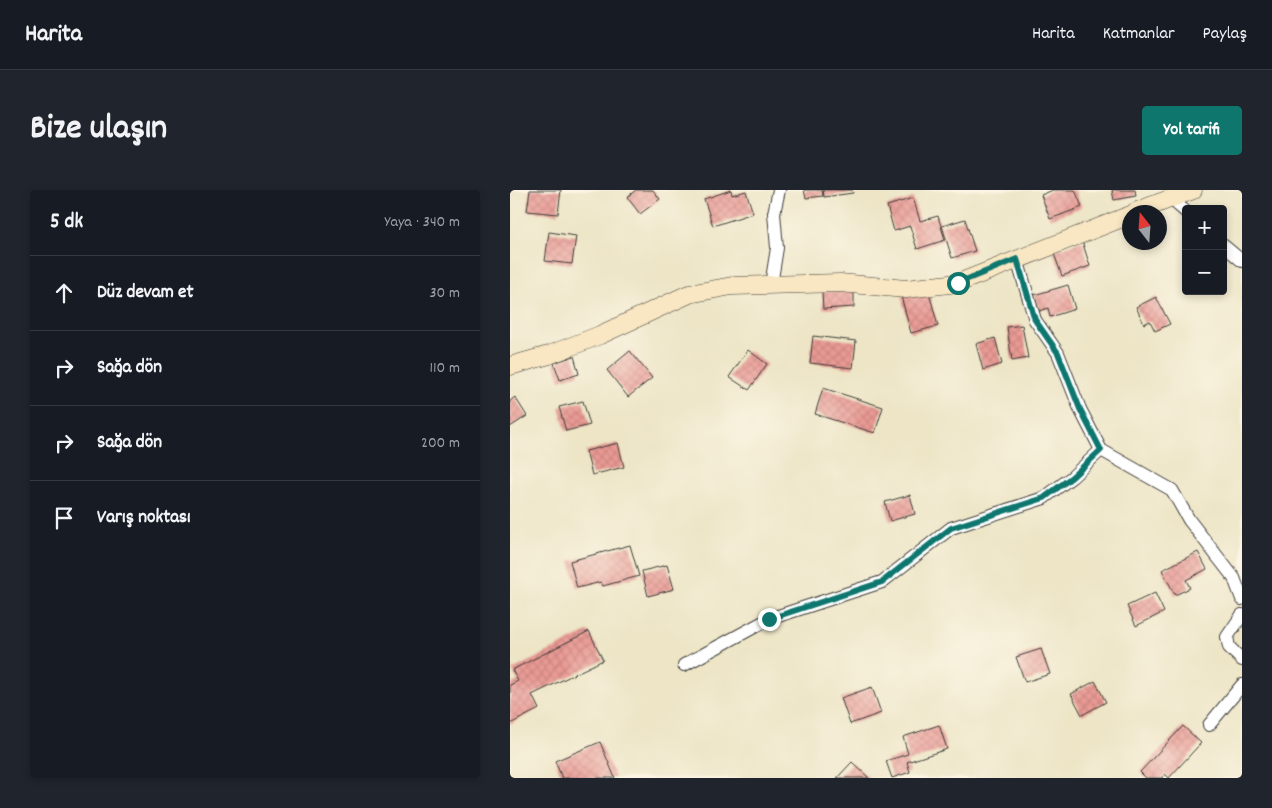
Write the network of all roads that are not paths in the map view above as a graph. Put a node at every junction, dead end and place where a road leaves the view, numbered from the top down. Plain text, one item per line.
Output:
1 (779, 190) edge
2 (1193, 190) edge
3 (1171, 199) junction
4 (1154, 205) edge
5 (1182, 209) edge
6 (1122, 218) edge
7 (1227, 249) edge
8 (1017, 259) junction
9 (1242, 262) edge
10 (771, 285) junction
11 (510, 366) edge
12 (1101, 450) junction
13 (1242, 599) edge
14 (1242, 615) edge
15 (1242, 660) edge
16 (684, 665) dead end
17 (1242, 685) edge
18 (1208, 725) dead end

1 - 10 street
2 - 3 street
3 - 4 street
3 - 5 street
6 - 8 street
7 - 9 street
8 - 10 street
8 - 12 street
10 - 11 street
12 - 13 street
12 - 16 street
14 - 15 street
17 - 18 street

